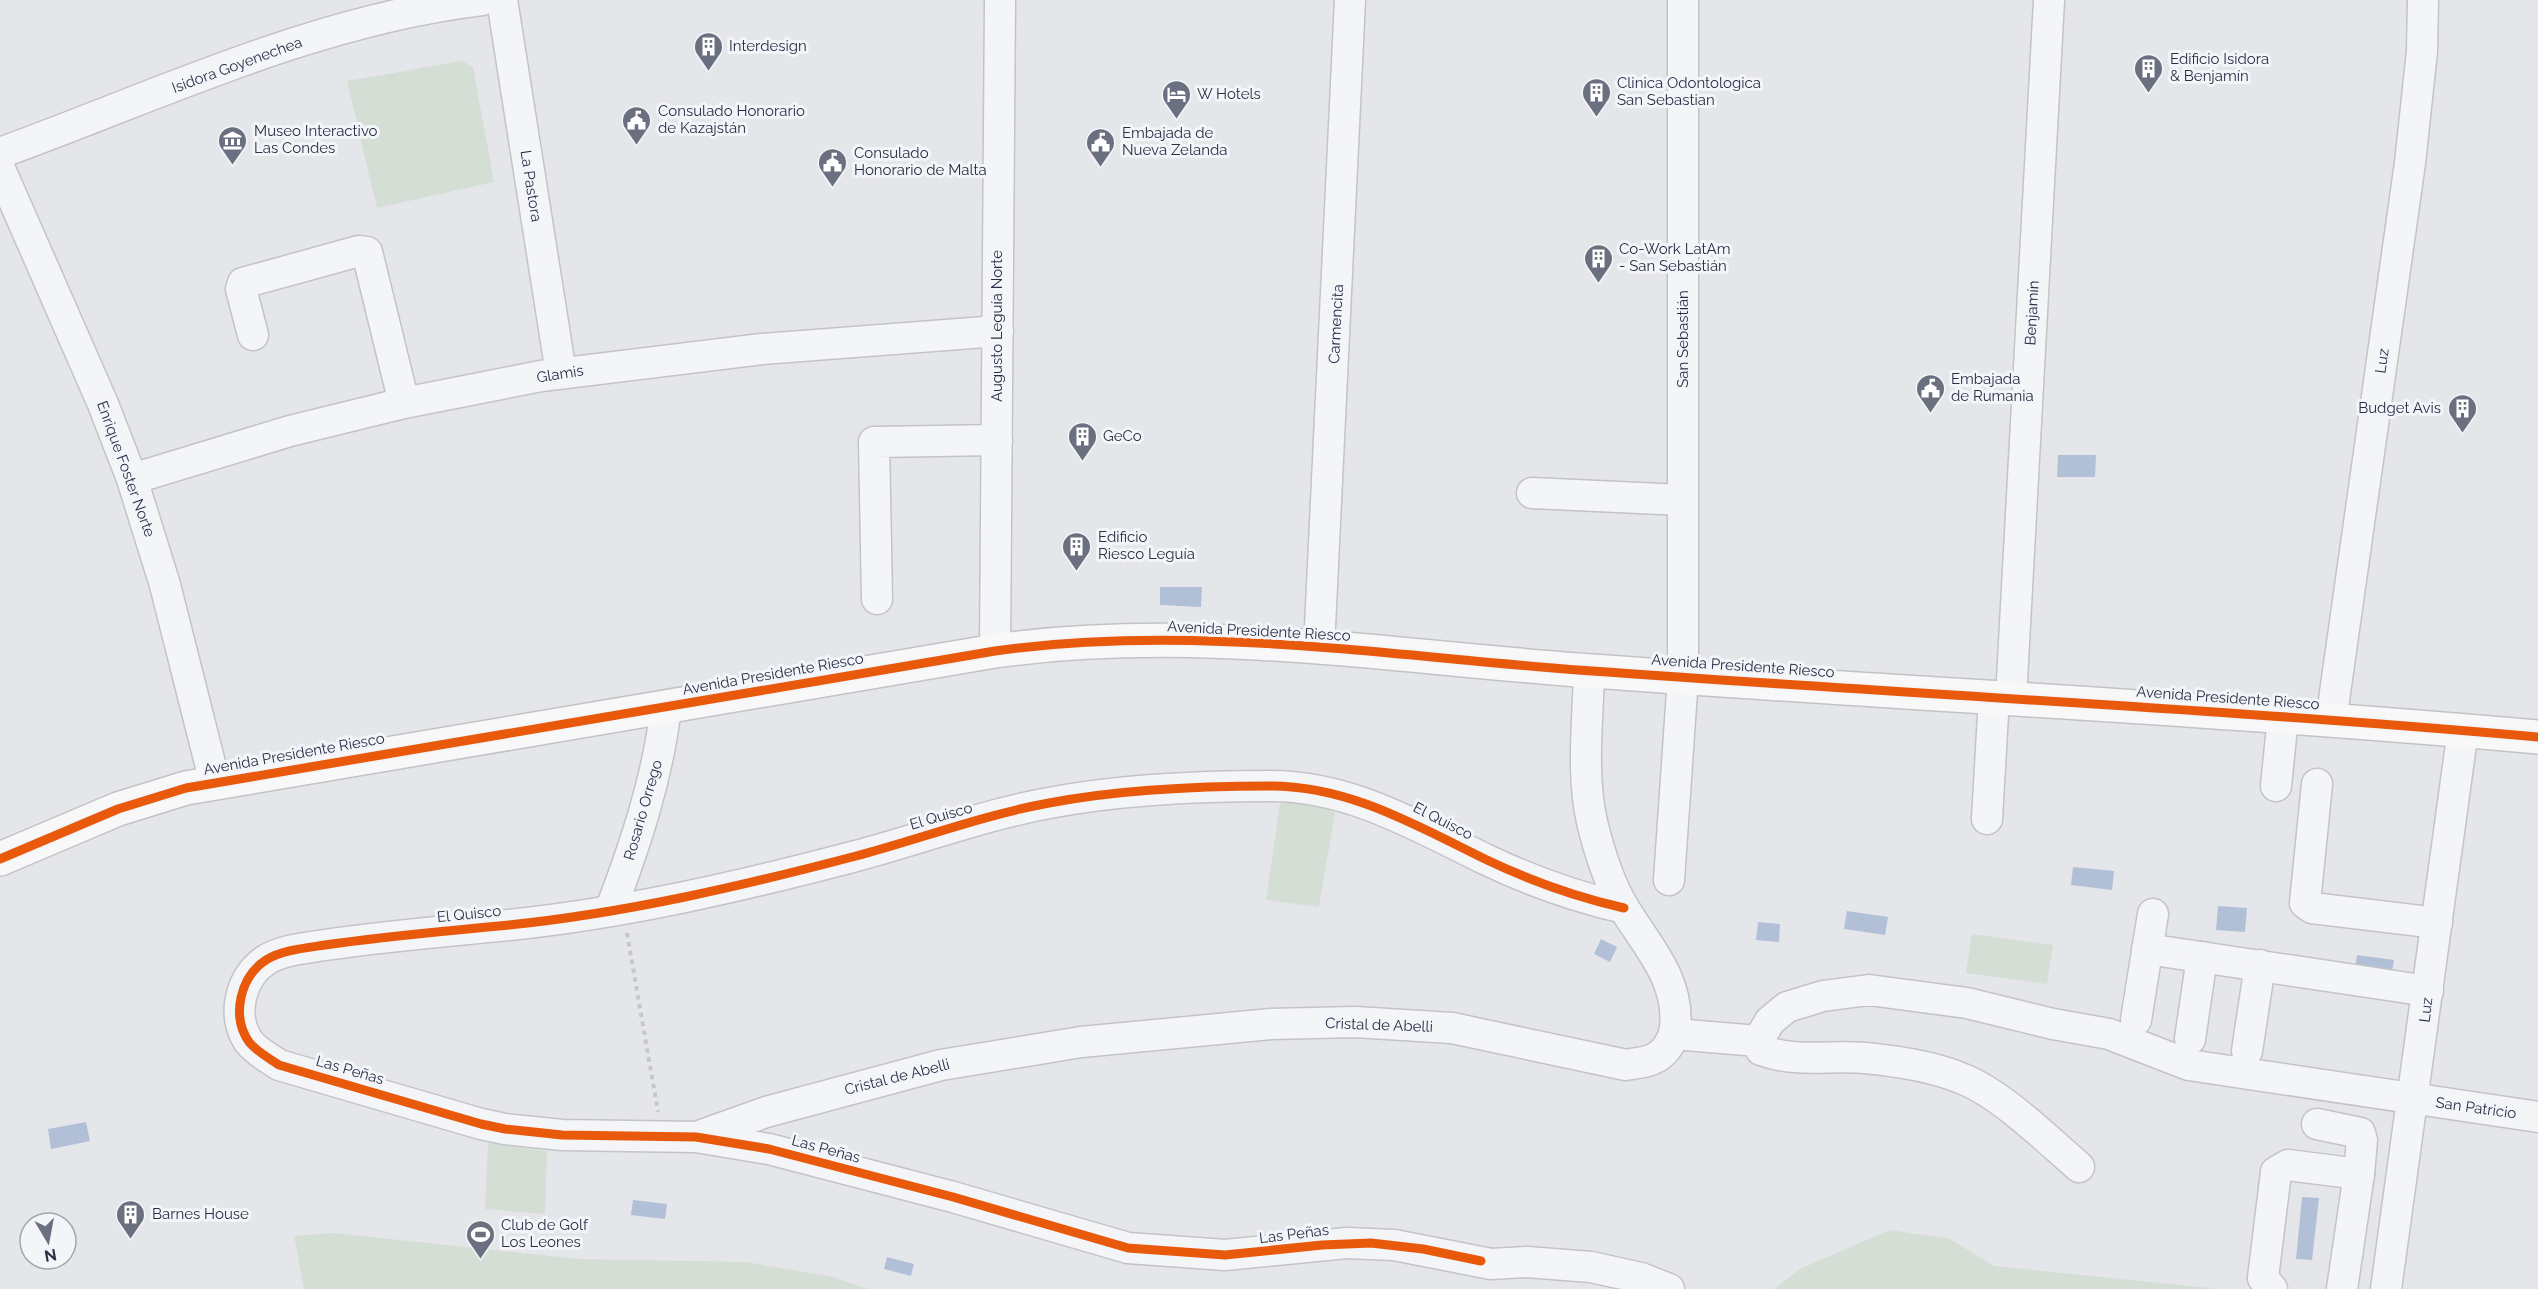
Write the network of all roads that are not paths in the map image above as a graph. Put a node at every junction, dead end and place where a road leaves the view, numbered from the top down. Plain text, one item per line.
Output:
1 (482, 0) edge
2 (502, 0) edge
3 (1000, 0) edge
4 (1350, 0) edge
5 (1683, 0) edge
6 (2049, 0) edge
7 (2423, 0) edge
8 (0, 153) edge
9 (0, 169) edge
10 (998, 331) junction
11 (253, 335) dead end
12 (561, 373) junction
13 (404, 403) junction
14 (997, 440) junction
15 (132, 479) junction
16 (1532, 492) dead end
17 (1683, 500) junction
18 (877, 599) dead end
19 (1318, 648) junction
20 (995, 651) junction
21 (1589, 671) junction
22 (1683, 677) junction
23 (1995, 697) junction
24 (666, 707) junction
25 (2283, 717) junction
26 (2331, 721) junction
27 (2463, 730) junction
28 (2538, 737) edge
29 (215, 783) junction
30 (2317, 784) dead end
31 (2276, 786) dead end
32 (1979, 817) dead end
33 (0, 860) edge
34 (1669, 880) dead end
35 (1624, 908) junction
36 (617, 910) junction
37 (2153, 914) dead end
38 (2438, 923) junction
39 (2147, 949) junction
40 (2202, 957) junction
41 (2260, 966) junction
42 (255, 968) joint
43 (2428, 990) junction
44 (2136, 1020) dead end
45 (1674, 1034) junction
46 (2190, 1039) dead end
47 (1758, 1041) junction
48 (2247, 1051) dead end
49 (2414, 1100) junction
50 (2538, 1117) edge
51 (2317, 1124) dead end
52 (696, 1137) junction
53 (2079, 1167) dead end
54 (2358, 1174) junction
55 (2352, 1222) junction
56 (2395, 1228) junction
57 (1669, 1289) edge
58 (2272, 1289) edge
59 (2342, 1289) edge
60 (2386, 1289) edge

1 - 8 street, Isidora Goyenechea
2 - 12 street, La Pastora
3 - 10 street, Augusto Leguía Norte
4 - 19 street, Carmencita
5 - 17 street, San Sebastián
6 - 23 street, Benjamín
7 - 26 street, Luz
9 - 15 street, Enrique Foster Norte
10 - 12 street, Glamis
10 - 14 street, Augusto Leguía Norte
11 - 13 street
12 - 13 street, Glamis
13 - 15 street, Glamis
14 - 18 street
14 - 20 street, Augusto Leguía Norte
15 - 29 street, Enrique Foster Norte
16 - 17 street
17 - 22 street, San Sebastián
19 - 20 main road, Avenida Presidente Riesco
19 - 21 main road, Avenida Presidente Riesco
20 - 24 main road, Avenida Presidente Riesco
21 - 22 main road, Avenida Presidente Riesco
21 - 35 street
22 - 23 main road, Avenida Presidente Riesco
22 - 34 street, San Sebastián
23 - 25 main road, Avenida Presidente Riesco
23 - 32 street, Benjamín
24 - 29 main road, Avenida Presidente Riesco
24 - 36 street, Rosario Orrego
25 - 26 main road, Avenida Presidente Riesco
25 - 31 street
26 - 27 main road, Avenida Presidente Riesco
27 - 28 main road, Avenida Presidente Riesco
27 - 38 street, Luz
29 - 33 main road, Avenida Presidente Riesco
30 - 38 street
35 - 36 street, El Quisco
35 - 45 street
36 - 42 street, El Quisco
37 - 39 street
38 - 43 street, Luz
39 - 40 street
39 - 44 street
40 - 41 street
40 - 46 street
41 - 43 street
41 - 48 street
42 - 52 street, Las Peñas
43 - 49 street, Luz
45 - 47 street
45 - 52 street, Cristal de Abelli
47 - 49 street, San Patricio
47 - 53 street
49 - 50 street, San Patricio
49 - 56 street, Luz
51 - 54 street
52 - 57 street, Las Peñas
54 - 55 street
54 - 58 street
55 - 56 street
55 - 59 street
56 - 60 street, Luz

